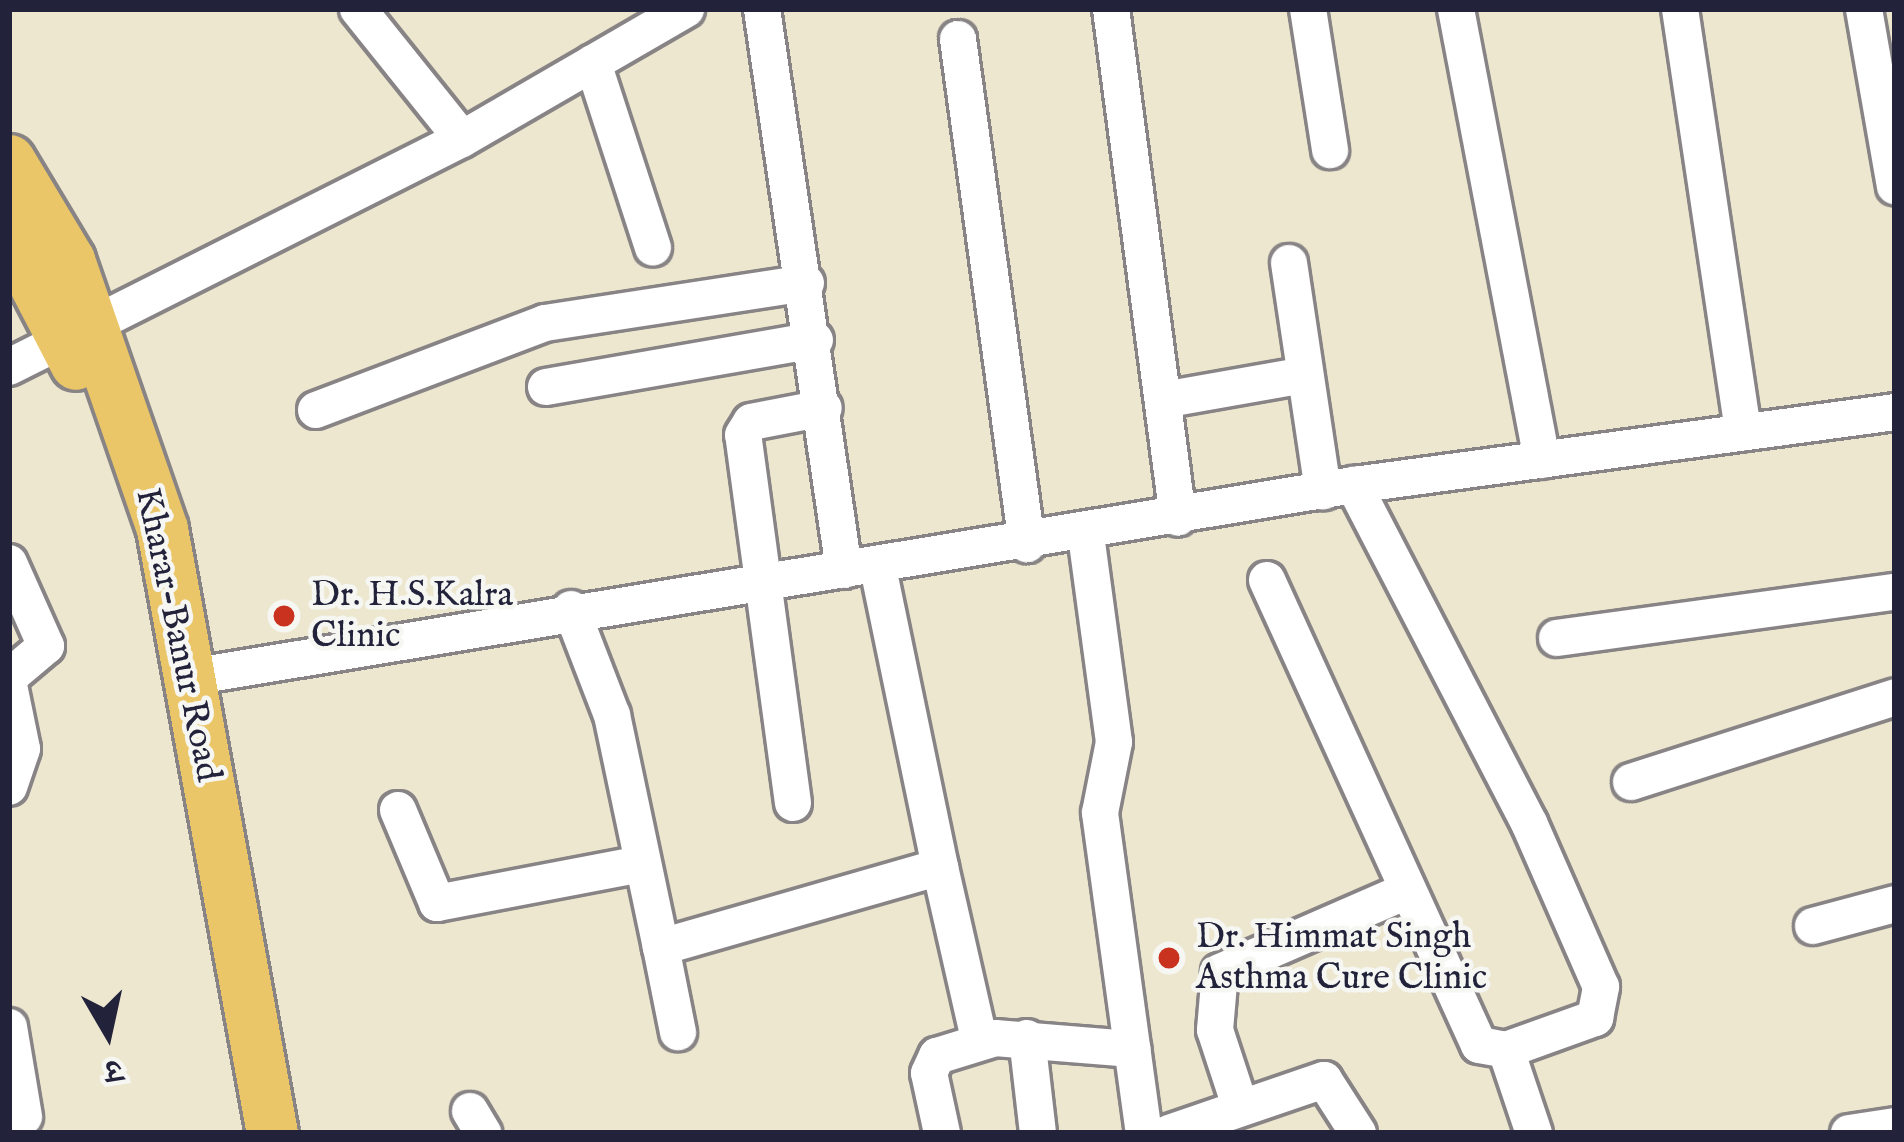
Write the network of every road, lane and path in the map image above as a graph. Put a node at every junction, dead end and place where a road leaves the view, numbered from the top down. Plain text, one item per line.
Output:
1 (358, 9) edge
2 (686, 9) edge
3 (762, 9) edge
4 (1111, 9) edge
5 (1308, 9) edge
6 (1456, 9) edge
7 (1680, 9) edge
8 (1864, 9) edge
9 (958, 39) dead end
10 (593, 63) junction
11 (462, 139) junction
12 (1330, 150) dead end
13 (9, 160) edge
14 (1895, 186) edge
15 (9, 236) edge
16 (653, 248) dead end
17 (1289, 263) dead end
18 (806, 284) junction
19 (81, 331) junction
20 (815, 340) junction
21 (9, 367) edge
22 (1305, 375) junction
23 (546, 387) dead end
24 (1163, 400) junction
25 (824, 408) junction
26 (316, 410) dead end
27 (1895, 412) edge
28 (1743, 432) junction
29 (1542, 460) junction
30 (1338, 488) junction
31 (1178, 518) junction
32 (1086, 535) junction
33 (1027, 544) junction
34 (9, 562) edge
35 (861, 567) junction
36 (1268, 580) dead end
37 (760, 583) junction
38 (1895, 592) edge
39 (571, 609) junction
40 (1557, 638) dead end
41 (190, 677) junction
42 (9, 681) edge
43 (1895, 697) edge
44 (1631, 782) dead end
45 (9, 787) edge
46 (793, 803) dead end
47 (398, 810) dead end
48 (641, 864) junction
49 (940, 867) junction
50 (1406, 891) junction
51 (1895, 904) edge
52 (1813, 926) dead end
53 (661, 947) junction
54 (9, 1027) edge
55 (678, 1032) dead end
56 (1027, 1037) junction
57 (980, 1039) junction
58 (1132, 1049) junction
59 (1506, 1050) junction
60 (1240, 1106) junction
61 (1895, 1126) edge
62 (32, 1128) edge
63 (238, 1133) edge
64 (272, 1133) edge
65 (942, 1133) edge
66 (1038, 1133) edge
67 (1144, 1133) edge
68 (1168, 1133) edge
69 (1358, 1133) edge
70 (1534, 1133) edge
71 (1850, 1133) edge

1 - 11 street
2 - 10 street
3 - 18 street
4 - 24 street
5 - 12 street
6 - 29 street
7 - 28 street
8 - 14 street
9 - 33 street
10 - 11 street
10 - 16 street
11 - 19 street
13 - 19 highway, Kharar-Banur Road
15 - 19 highway
17 - 22 street
18 - 20 street
18 - 26 street
19 - 21 street
19 - 41 highway, Kharar-Banur Road
19 - 63 highway
20 - 23 street
20 - 25 street
22 - 24 street
22 - 30 street
24 - 31 street
25 - 35 street
25 - 37 street
27 - 28 street
28 - 29 street
29 - 30 street
30 - 31 street
30 - 59 street
31 - 32 street
32 - 33 street
32 - 58 street
33 - 35 street
34 - 42 street
35 - 37 street
35 - 49 street
36 - 50 street
37 - 39 street
37 - 46 street
38 - 40 street
39 - 41 street
39 - 48 street
41 - 64 highway, Kharar-Banur Road
42 - 45 street
43 - 44 street
47 - 48 street
48 - 53 street
49 - 53 street
49 - 57 street
50 - 59 street
50 - 60 street
51 - 52 street
53 - 55 street
54 - 62 street
56 - 57 street
56 - 58 street
56 - 66 street
57 - 65 street
58 - 67 street
59 - 70 street
60 - 68 street
60 - 69 street
61 - 71 street

